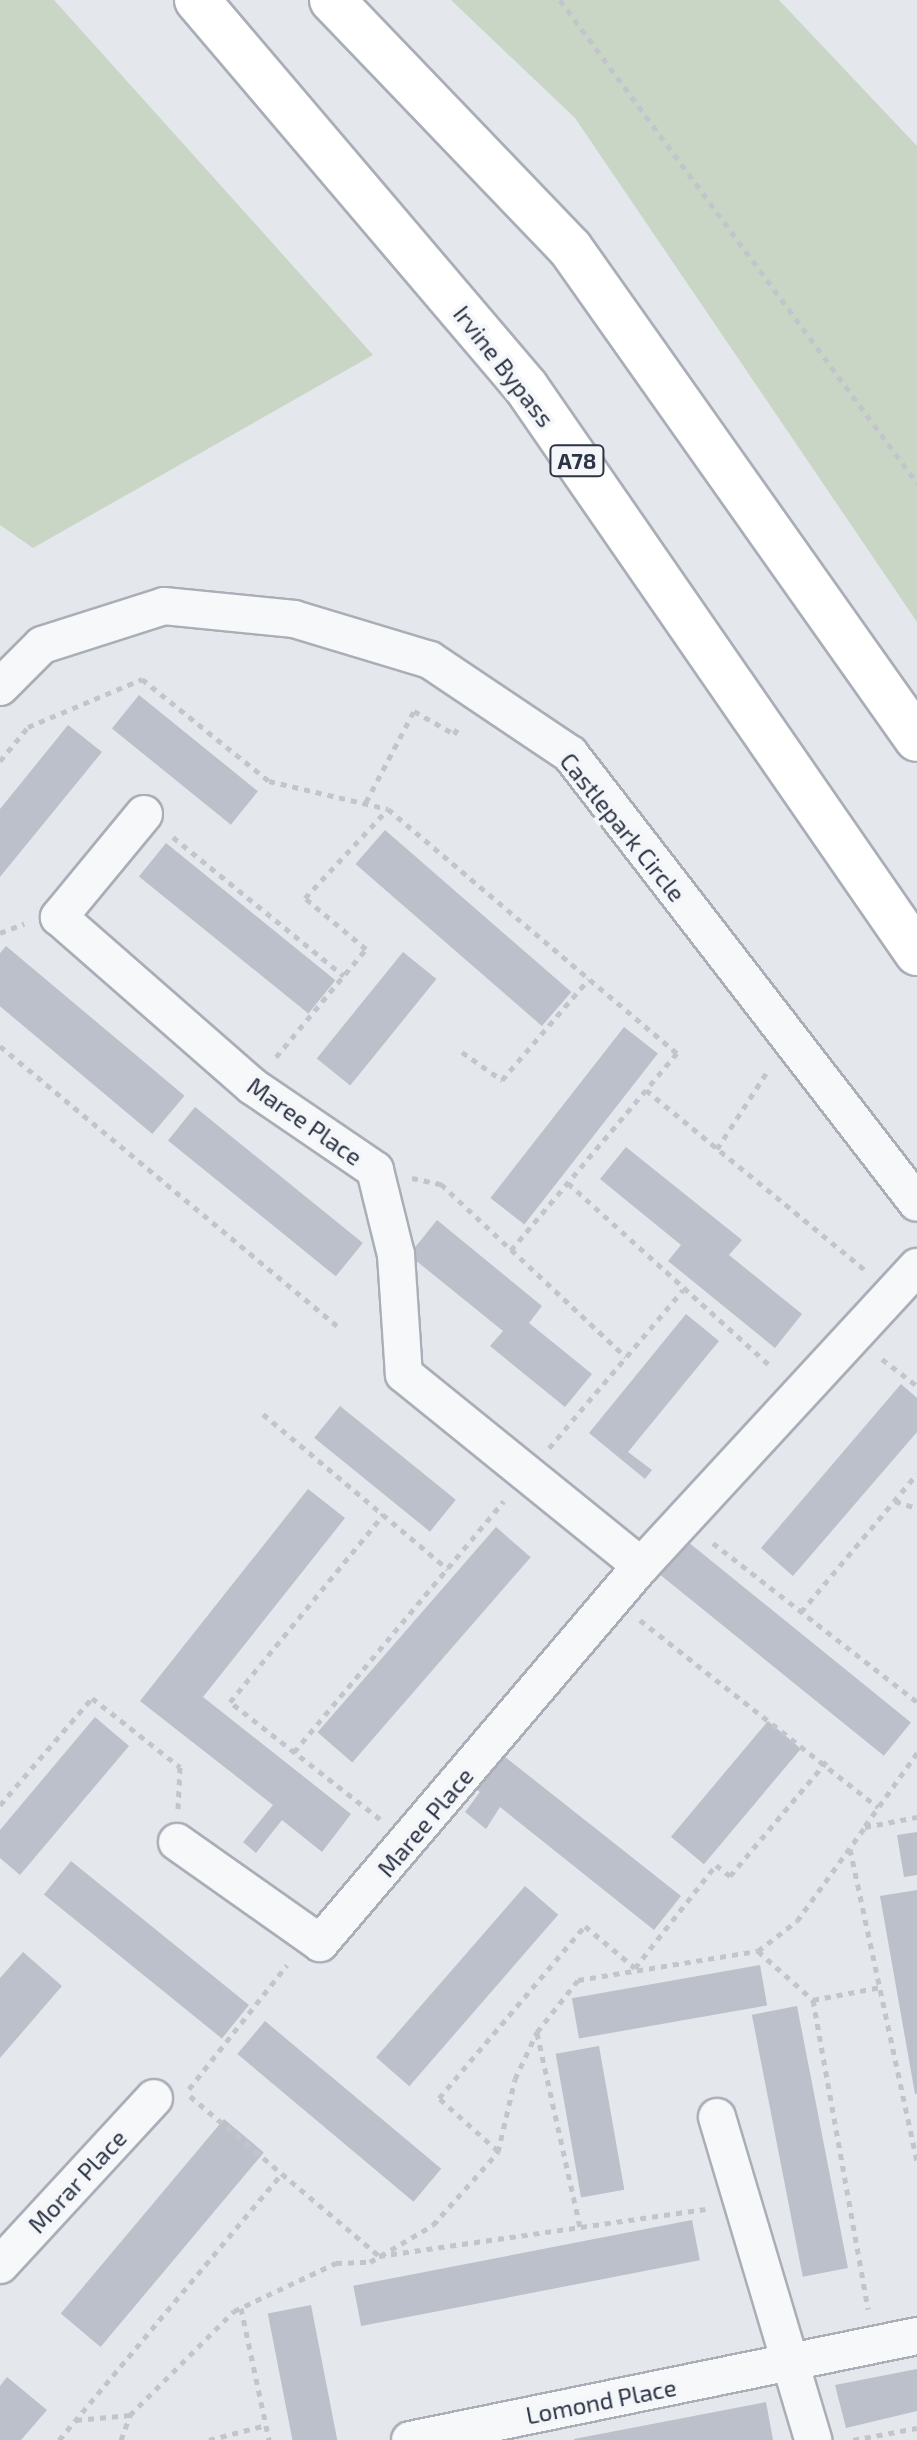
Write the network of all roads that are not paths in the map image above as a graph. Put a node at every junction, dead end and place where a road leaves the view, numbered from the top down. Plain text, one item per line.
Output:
1 (197, 0) edge
2 (332, 0) edge
3 (0, 687) edge
4 (917, 739) edge
5 (144, 814) road end
6 (917, 953) edge
7 (917, 1203) edge
8 (917, 1267) edge
9 (641, 1566) junction
10 (177, 1842) road end
11 (170, 2095) road end
12 (717, 2117) dead end
13 (0, 2265) edge
14 (917, 2336) edge
15 (792, 2362) junction
16 (410, 2440) edge
17 (813, 2440) edge

1 - 6 highway, Irvine Bypass / A78
2 - 4 highway
3 - 7 street, Castlepark Circle
5 - 9 street, Maree Place
8 - 9 street, Maree Place
9 - 10 street, Maree Place
11 - 13 street, Morar Place
12 - 15 street
14 - 15 street, Lomond Place
15 - 16 street, Lomond Place
15 - 17 street

